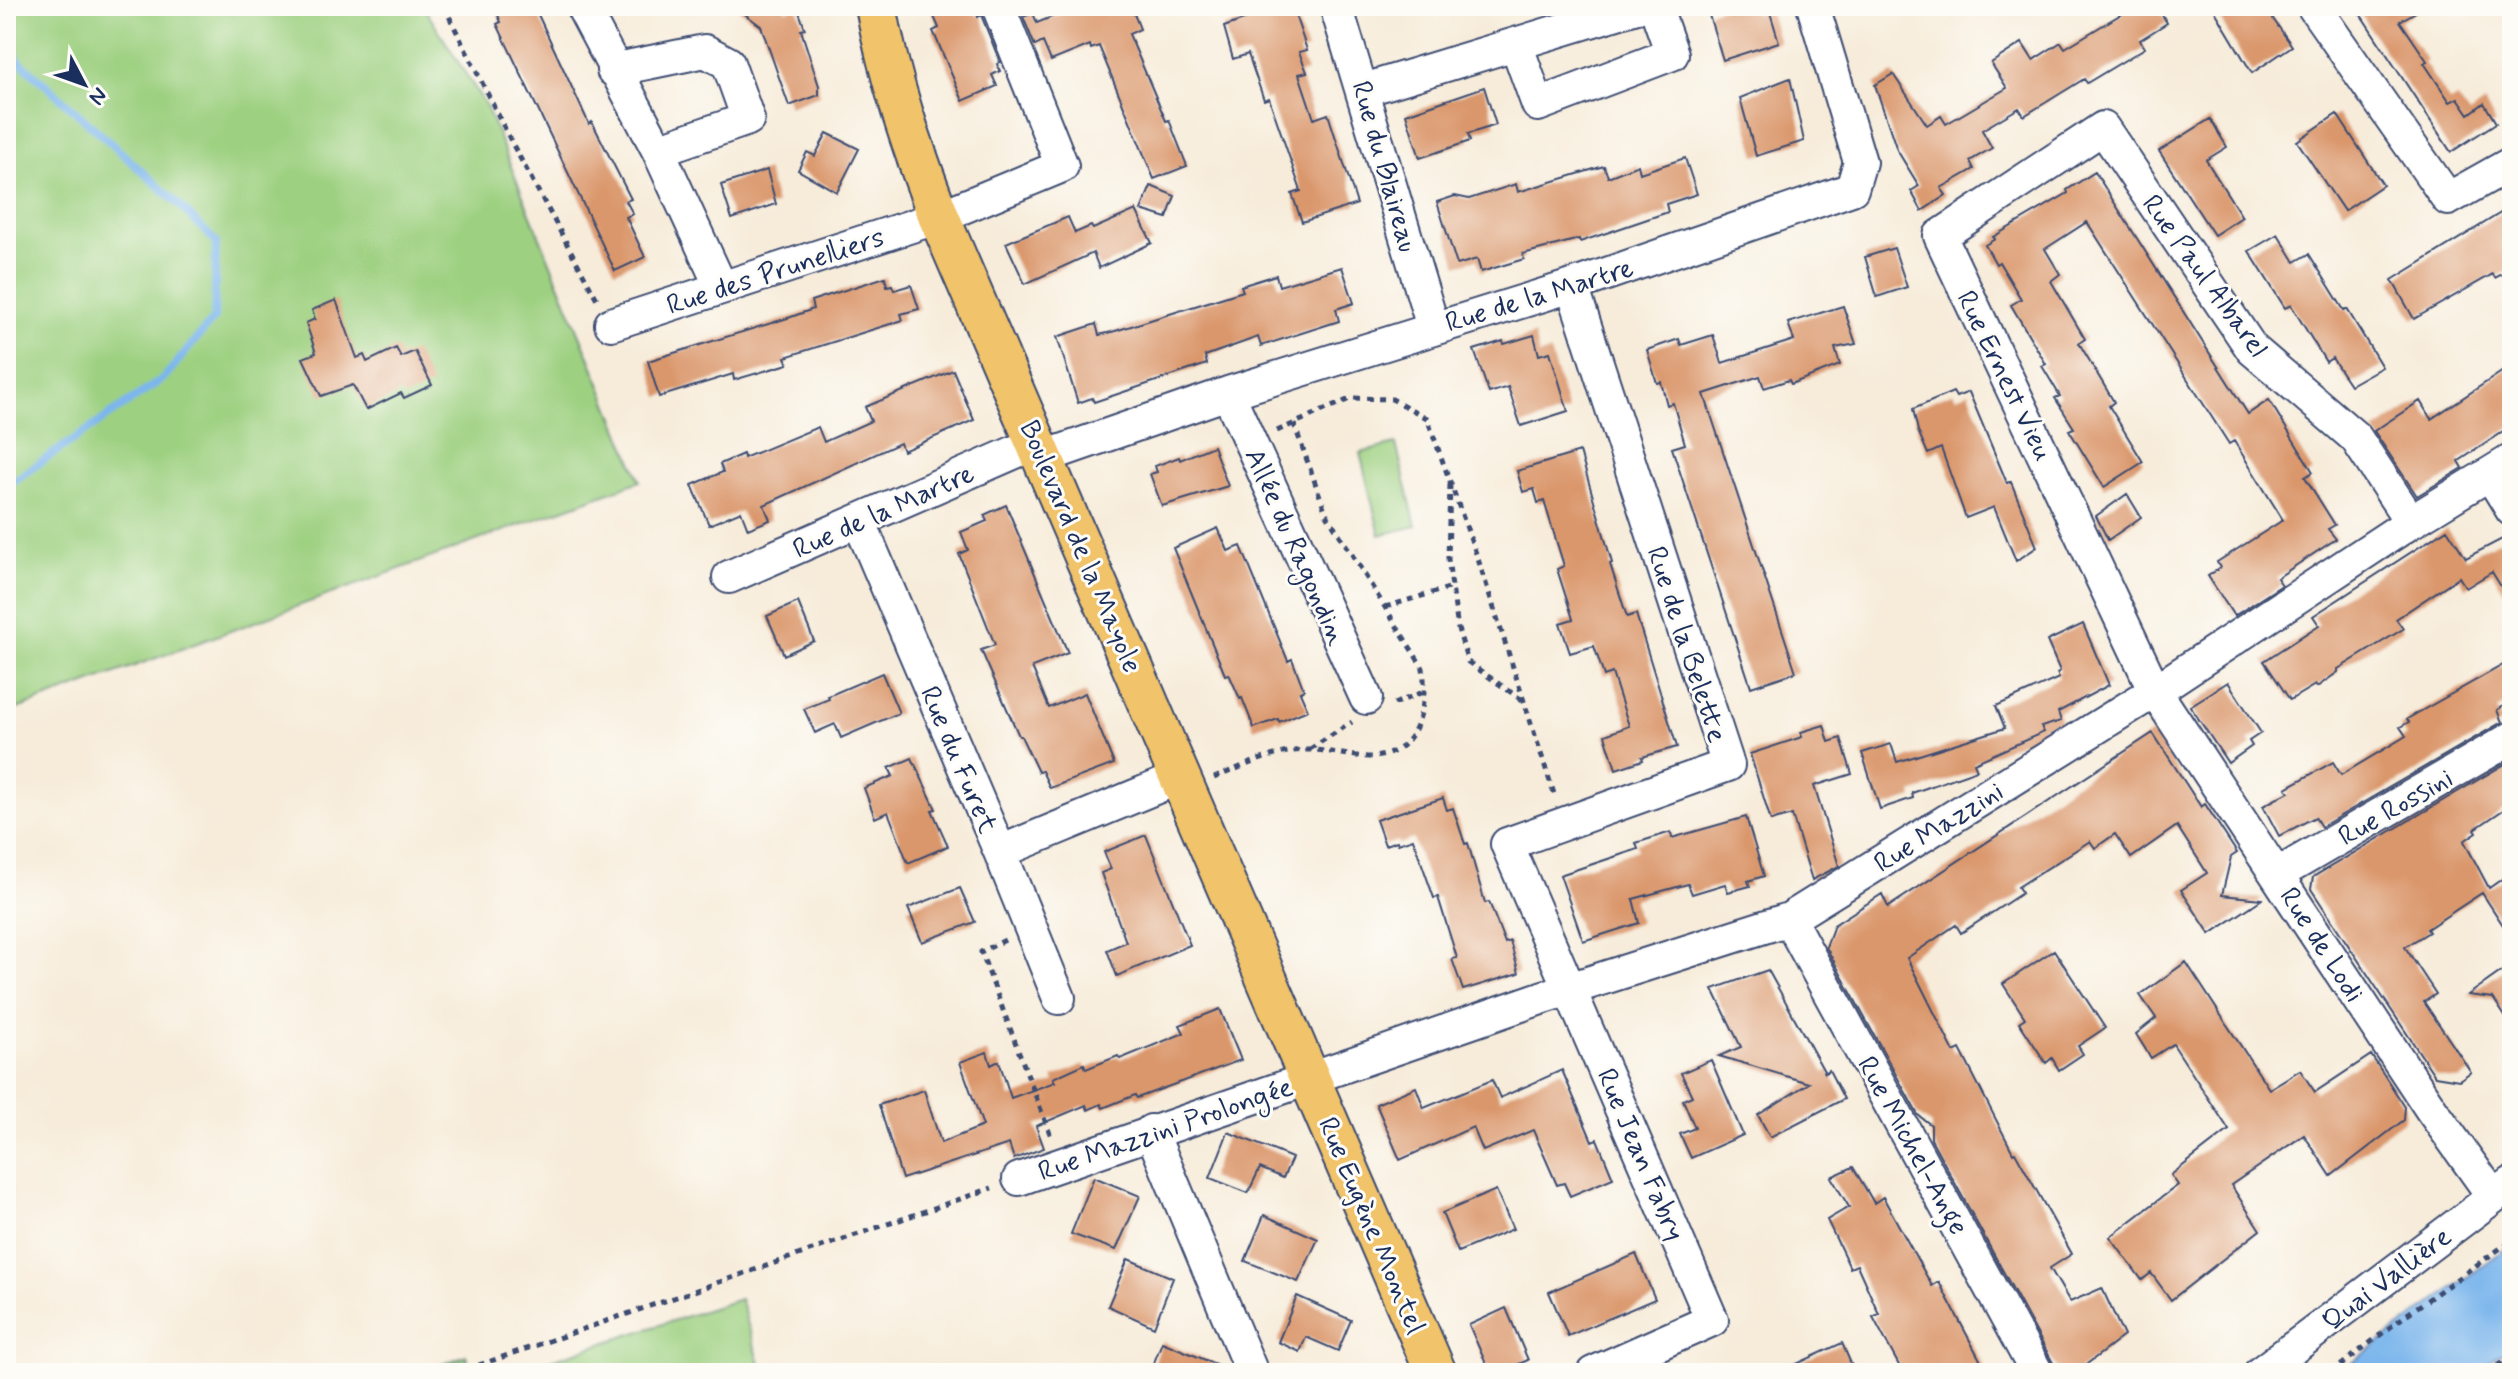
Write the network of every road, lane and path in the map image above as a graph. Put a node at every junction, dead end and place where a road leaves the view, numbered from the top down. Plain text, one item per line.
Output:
1 (444, 6) edge
2 (582, 6) edge
3 (876, 6) edge
4 (998, 6) edge
5 (1336, 6) edge
6 (1640, 6) edge
7 (1655, 6) edge
8 (1813, 6) edge
9 (2313, 6) edge
10 (1516, 44) junction
11 (613, 70) junction
12 (1364, 90) junction
13 (2103, 128) joint
14 (658, 150) junction
15 (2512, 163) edge
16 (939, 217) junction
17 (1572, 286) junction
18 (721, 287) junction
19 (611, 324) joint
20 (1433, 327) junction
21 (1228, 393) junction
22 (1251, 443) junction
23 (1041, 449) junction
24 (2501, 467) edge
25 (1450, 479) junction
26 (2512, 510) edge
27 (859, 521) junction
28 (2411, 522) junction
29 (729, 577) dead end
30 (1452, 587) junction
31 (1385, 607) dead end
32 (2155, 691) junction
33 (1366, 698) dead end
34 (1523, 700) junction
35 (2512, 738) edge
36 (1181, 777) junction
37 (1564, 822) junction
38 (1000, 852) junction
39 (2278, 874) junction
40 (1789, 919) junction
41 (1031, 927) junction
42 (1571, 989) junction
43 (1059, 998) dead end
44 (1310, 1078) junction
45 (1151, 1131) junction
46 (1061, 1164) junction
47 (1019, 1179) joint
48 (2503, 1190) edge
49 (2512, 1240) edge
50 (2473, 1257) dead end
51 (2479, 1264) junction
52 (2512, 1356) edge
53 (456, 1373) edge
54 (1252, 1373) edge
55 (1436, 1373) edge
56 (1593, 1373) edge
57 (2037, 1373) edge
58 (2260, 1373) edge
59 (2331, 1373) edge
60 (2488, 1373) edge

1 - 19 path
2 - 11 street
3 - 16 main road, Boulevard de la Mayole
4 - 16 street, Rue des Prunelliers
5 - 12 street, Rue du Blaireau
6 - 10 street
7 - 10 street
8 - 17 street, Rue de la Martre
9 - 15 street
10 - 12 street
11 - 14 street
11 - 14 street
12 - 20 street, Rue du Blaireau
13 - 28 street, Rue Paul Albarel
13 - 32 street, Rue Ernest Vieu
14 - 18 street
16 - 18 street, Rue des Prunelliers
16 - 23 main road, Boulevard de la Mayole
17 - 20 street, Rue de la Martre
17 - 37 street, Rue de la Belette
18 - 19 street, Rue des Prunelliers
20 - 21 street, Rue de la Martre
21 - 22 street, Allée du Ragondin
21 - 23 street, Rue de la Martre
22 - 25 path
22 - 33 street, Allée du Ragondin
23 - 27 street, Rue de la Martre
23 - 36 main road, Boulevard de la Mayole
24 - 26 street
24 - 28 street, Rue Mazzini
25 - 30 path
25 - 34 path
27 - 29 street, Rue de la Martre
27 - 38 street, Rue du Furet
28 - 32 street, Rue Mazzini
30 - 31 path
30 - 34 path
32 - 39 street, Rue de Lodi
32 - 40 street, Rue Mazzini
34 - 37 path
35 - 39 street, Rue Rossini
36 - 38 street
36 - 44 main road, Boulevard de la Mayole
37 - 42 street, Rue de la Belette
38 - 41 street, Rue du Furet
39 - 48 street, Rue de Lodi
40 - 42 street, Rue Mazzini
40 - 57 street, Rue Michel-Ange
41 - 43 street, Rue du Furet
41 - 46 path
42 - 44 street, Rue Mazzini
42 - 56 street, Rue Jean Fabry
44 - 45 street, Rue Mazzini Prolongée
44 - 55 main road, Rue Eugène Montel
45 - 46 street, Rue Mazzini Prolongée
45 - 54 street
46 - 47 street, Rue Mazzini Prolongée
47 - 53 path
48 - 58 street, Quai Vallière
49 - 51 path
50 - 51 path
51 - 59 path
52 - 60 path

